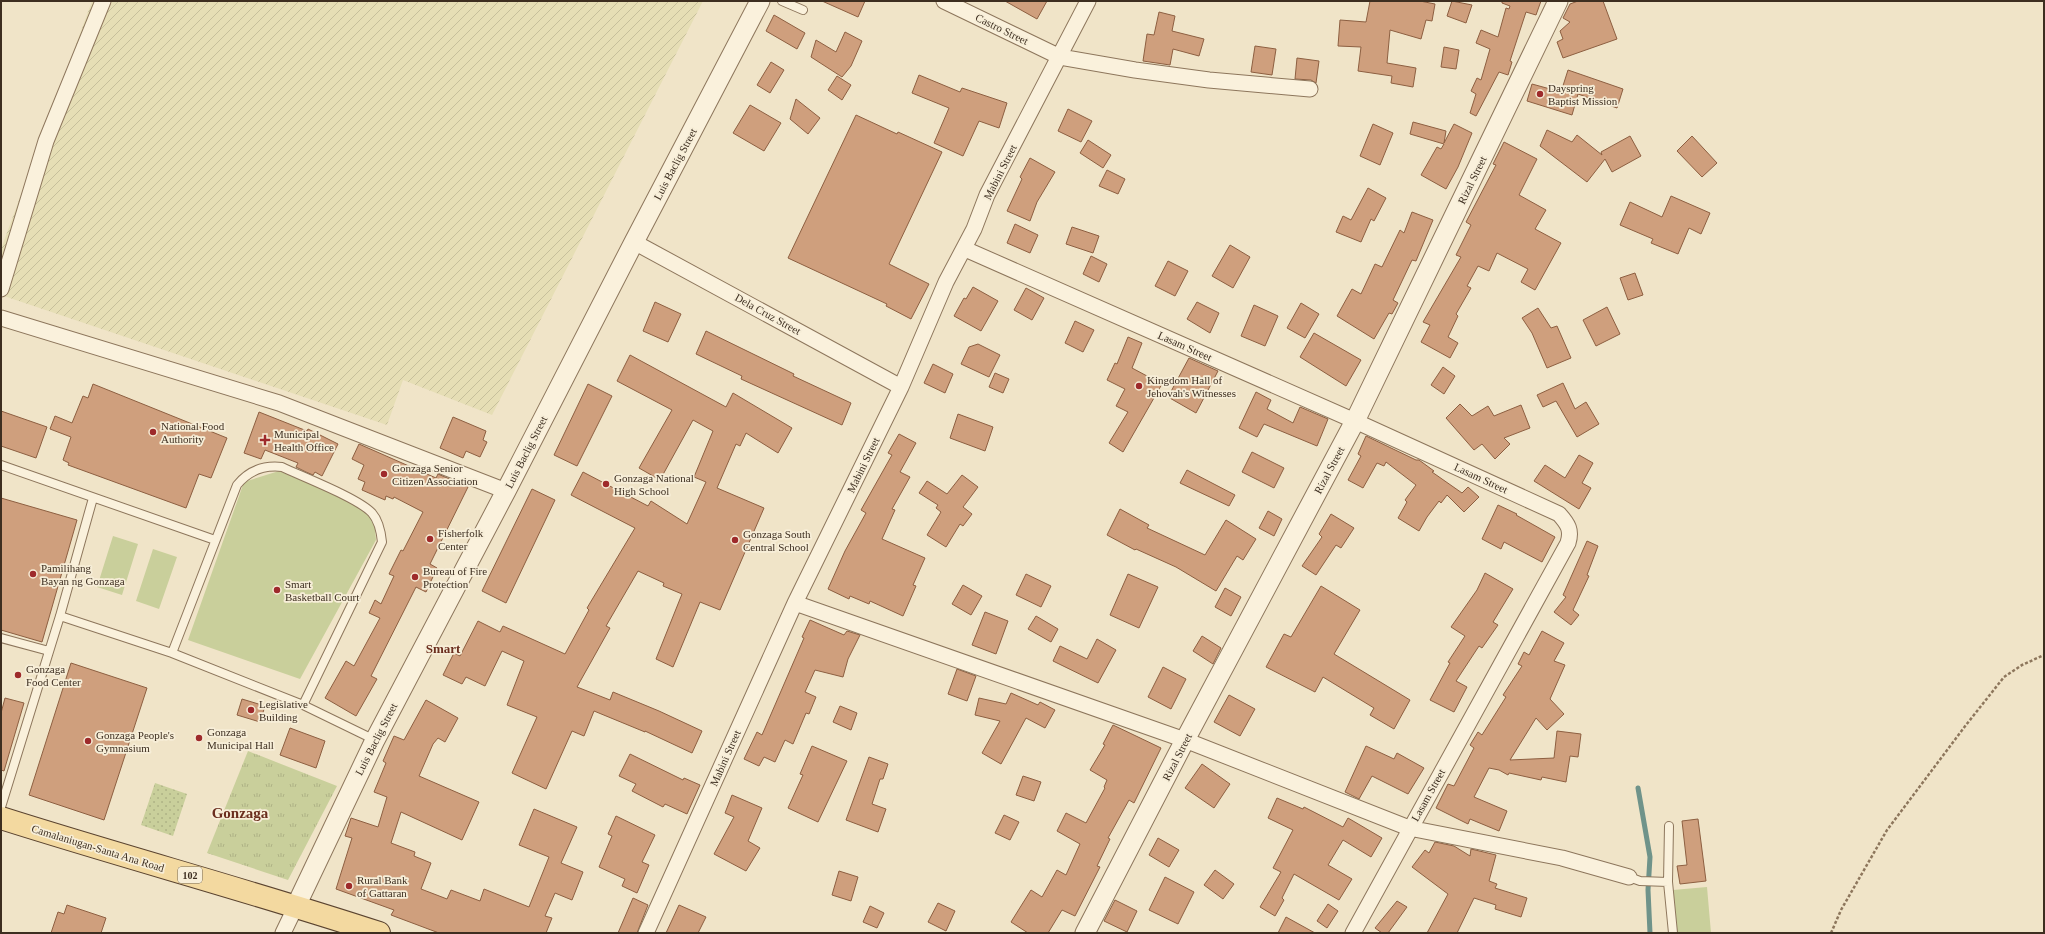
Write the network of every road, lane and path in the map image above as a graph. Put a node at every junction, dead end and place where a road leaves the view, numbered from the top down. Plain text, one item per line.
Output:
1 (103, 1) edge
2 (760, 1) edge
3 (782, 1) edge
4 (944, 1) edge
5 (1088, 1) edge
6 (1558, 1) edge
7 (803, 10) dead end
8 (1060, 57) junction
9 (1310, 89) dead end
10 (634, 242) junction
11 (965, 249) junction
12 (1, 289) edge
13 (1, 318) edge
14 (901, 387) junction
15 (1355, 421) junction
16 (1, 465) edge
17 (506, 492) junction
18 (93, 498) junction
19 (215, 540) junction
20 (795, 603) junction
21 (60, 616) junction
22 (1, 638) edge
23 (49, 651) junction
24 (172, 652) junction
25 (2044, 655) edge
26 (303, 705) junction
27 (374, 740) junction
28 (1185, 740) junction
29 (1, 807) edge
30 (1, 818) edge
31 (1669, 826) dead end
32 (1410, 828) junction
33 (1629, 877) joint
34 (1668, 882) junction
35 (296, 906) junction
36 (284, 933) edge
37 (379, 933) edge
38 (646, 933) edge
39 (1085, 933) edge
40 (1353, 933) edge
41 (1673, 933) edge
42 (1831, 933) edge

1 - 12 street
2 - 10 street, Luis Baclig Street
3 - 7 lane
4 - 8 street, Castro Street
5 - 8 street, Mabini Street
6 - 15 street, Rizal Street
8 - 9 street, Castro Street
8 - 11 street, Mabini Street
10 - 14 street, Dela Cruz Street
10 - 17 street, Luis Baclig Street
11 - 14 street, Mabini Street
11 - 15 street, Lasam Street
13 - 17 street
14 - 20 street, Mabini Street
15 - 28 street, Rizal Street
15 - 32 street, Lasam Street
16 - 18 lane
17 - 27 street, Luis Baclig Street
18 - 19 lane
18 - 21 lane
19 - 24 lane
19 - 26 lane
20 - 28 street
20 - 38 street, Mabini Street
21 - 23 lane
21 - 24 lane
22 - 23 lane
23 - 29 lane
24 - 26 lane
25 - 42 path
26 - 27 lane
27 - 35 street, Luis Baclig Street
28 - 32 street
28 - 39 street, Rizal Street
30 - 35 main road, Camalaniugan-Santa Ana Road / 102
31 - 34 lane
32 - 33 street
32 - 40 street, Lasam Street
33 - 34 lane
34 - 41 lane
35 - 36 street
35 - 37 main road, Camalaniugan-Santa Ana Road / 102

